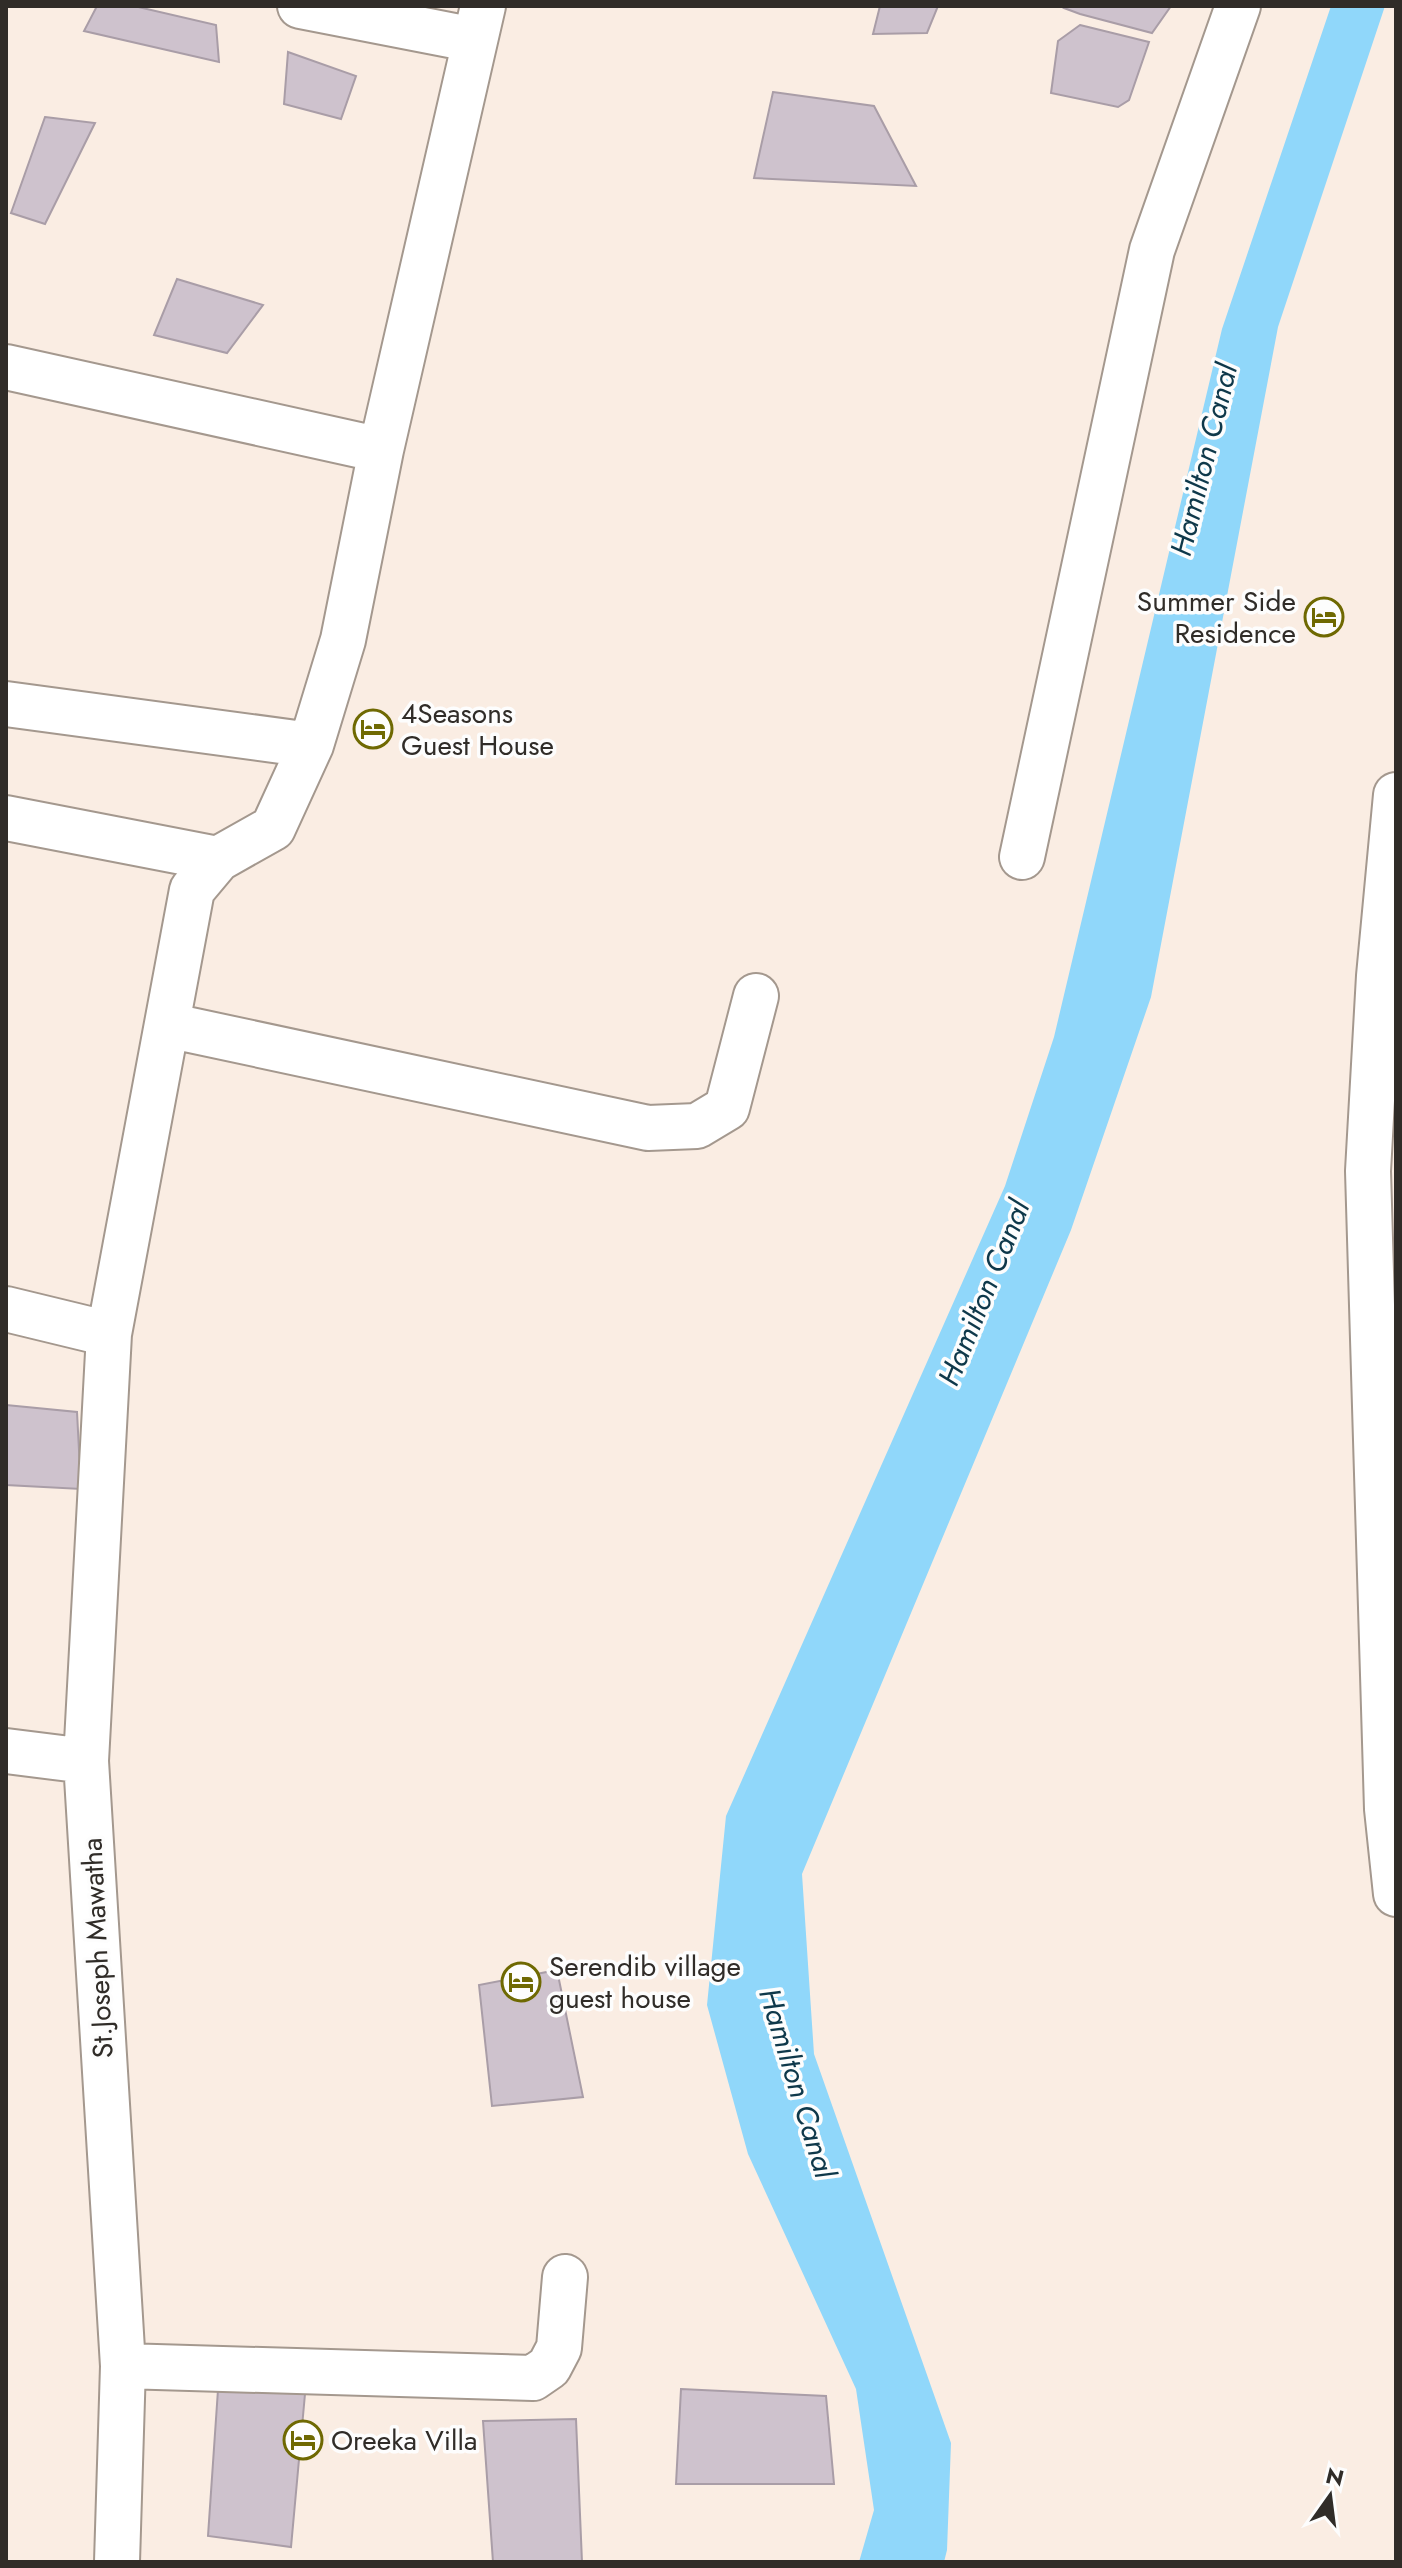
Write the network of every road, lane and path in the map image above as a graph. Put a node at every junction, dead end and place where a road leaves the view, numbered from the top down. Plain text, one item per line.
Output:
1 (300, 6) edge
2 (1238, 6) edge
3 (479, 23) edge
4 (6, 367) edge
5 (381, 450) junction
6 (6, 704) edge
7 (311, 745) junction
8 (1396, 795) edge
9 (6, 818) edge
10 (1022, 857) dead end
11 (218, 859) junction
12 (1388, 976) edge
13 (756, 996) dead end
14 (167, 1025) junction
15 (1382, 1171) edge
16 (6, 1309) edge
17 (109, 1334) junction
18 (6, 1751) edge
19 (86, 1761) junction
20 (1392, 1809) edge
21 (1396, 1894) edge
22 (565, 2277) dead end
23 (123, 2366) junction
24 (117, 2562) edge

1 - 3 street
2 - 10 street
3 - 5 street
4 - 5 street
5 - 7 street
6 - 7 street
7 - 11 street
8 - 12 street
9 - 11 street
11 - 14 street, St.Joseph Mawatha
12 - 15 street
13 - 14 street
14 - 17 street, St.Joseph Mawatha
15 - 20 street
16 - 17 street
17 - 19 street, St.Joseph Mawatha
18 - 19 street
19 - 23 street, St.Joseph Mawatha
20 - 21 street
22 - 23 street
23 - 24 street, St.Joseph Mawatha

